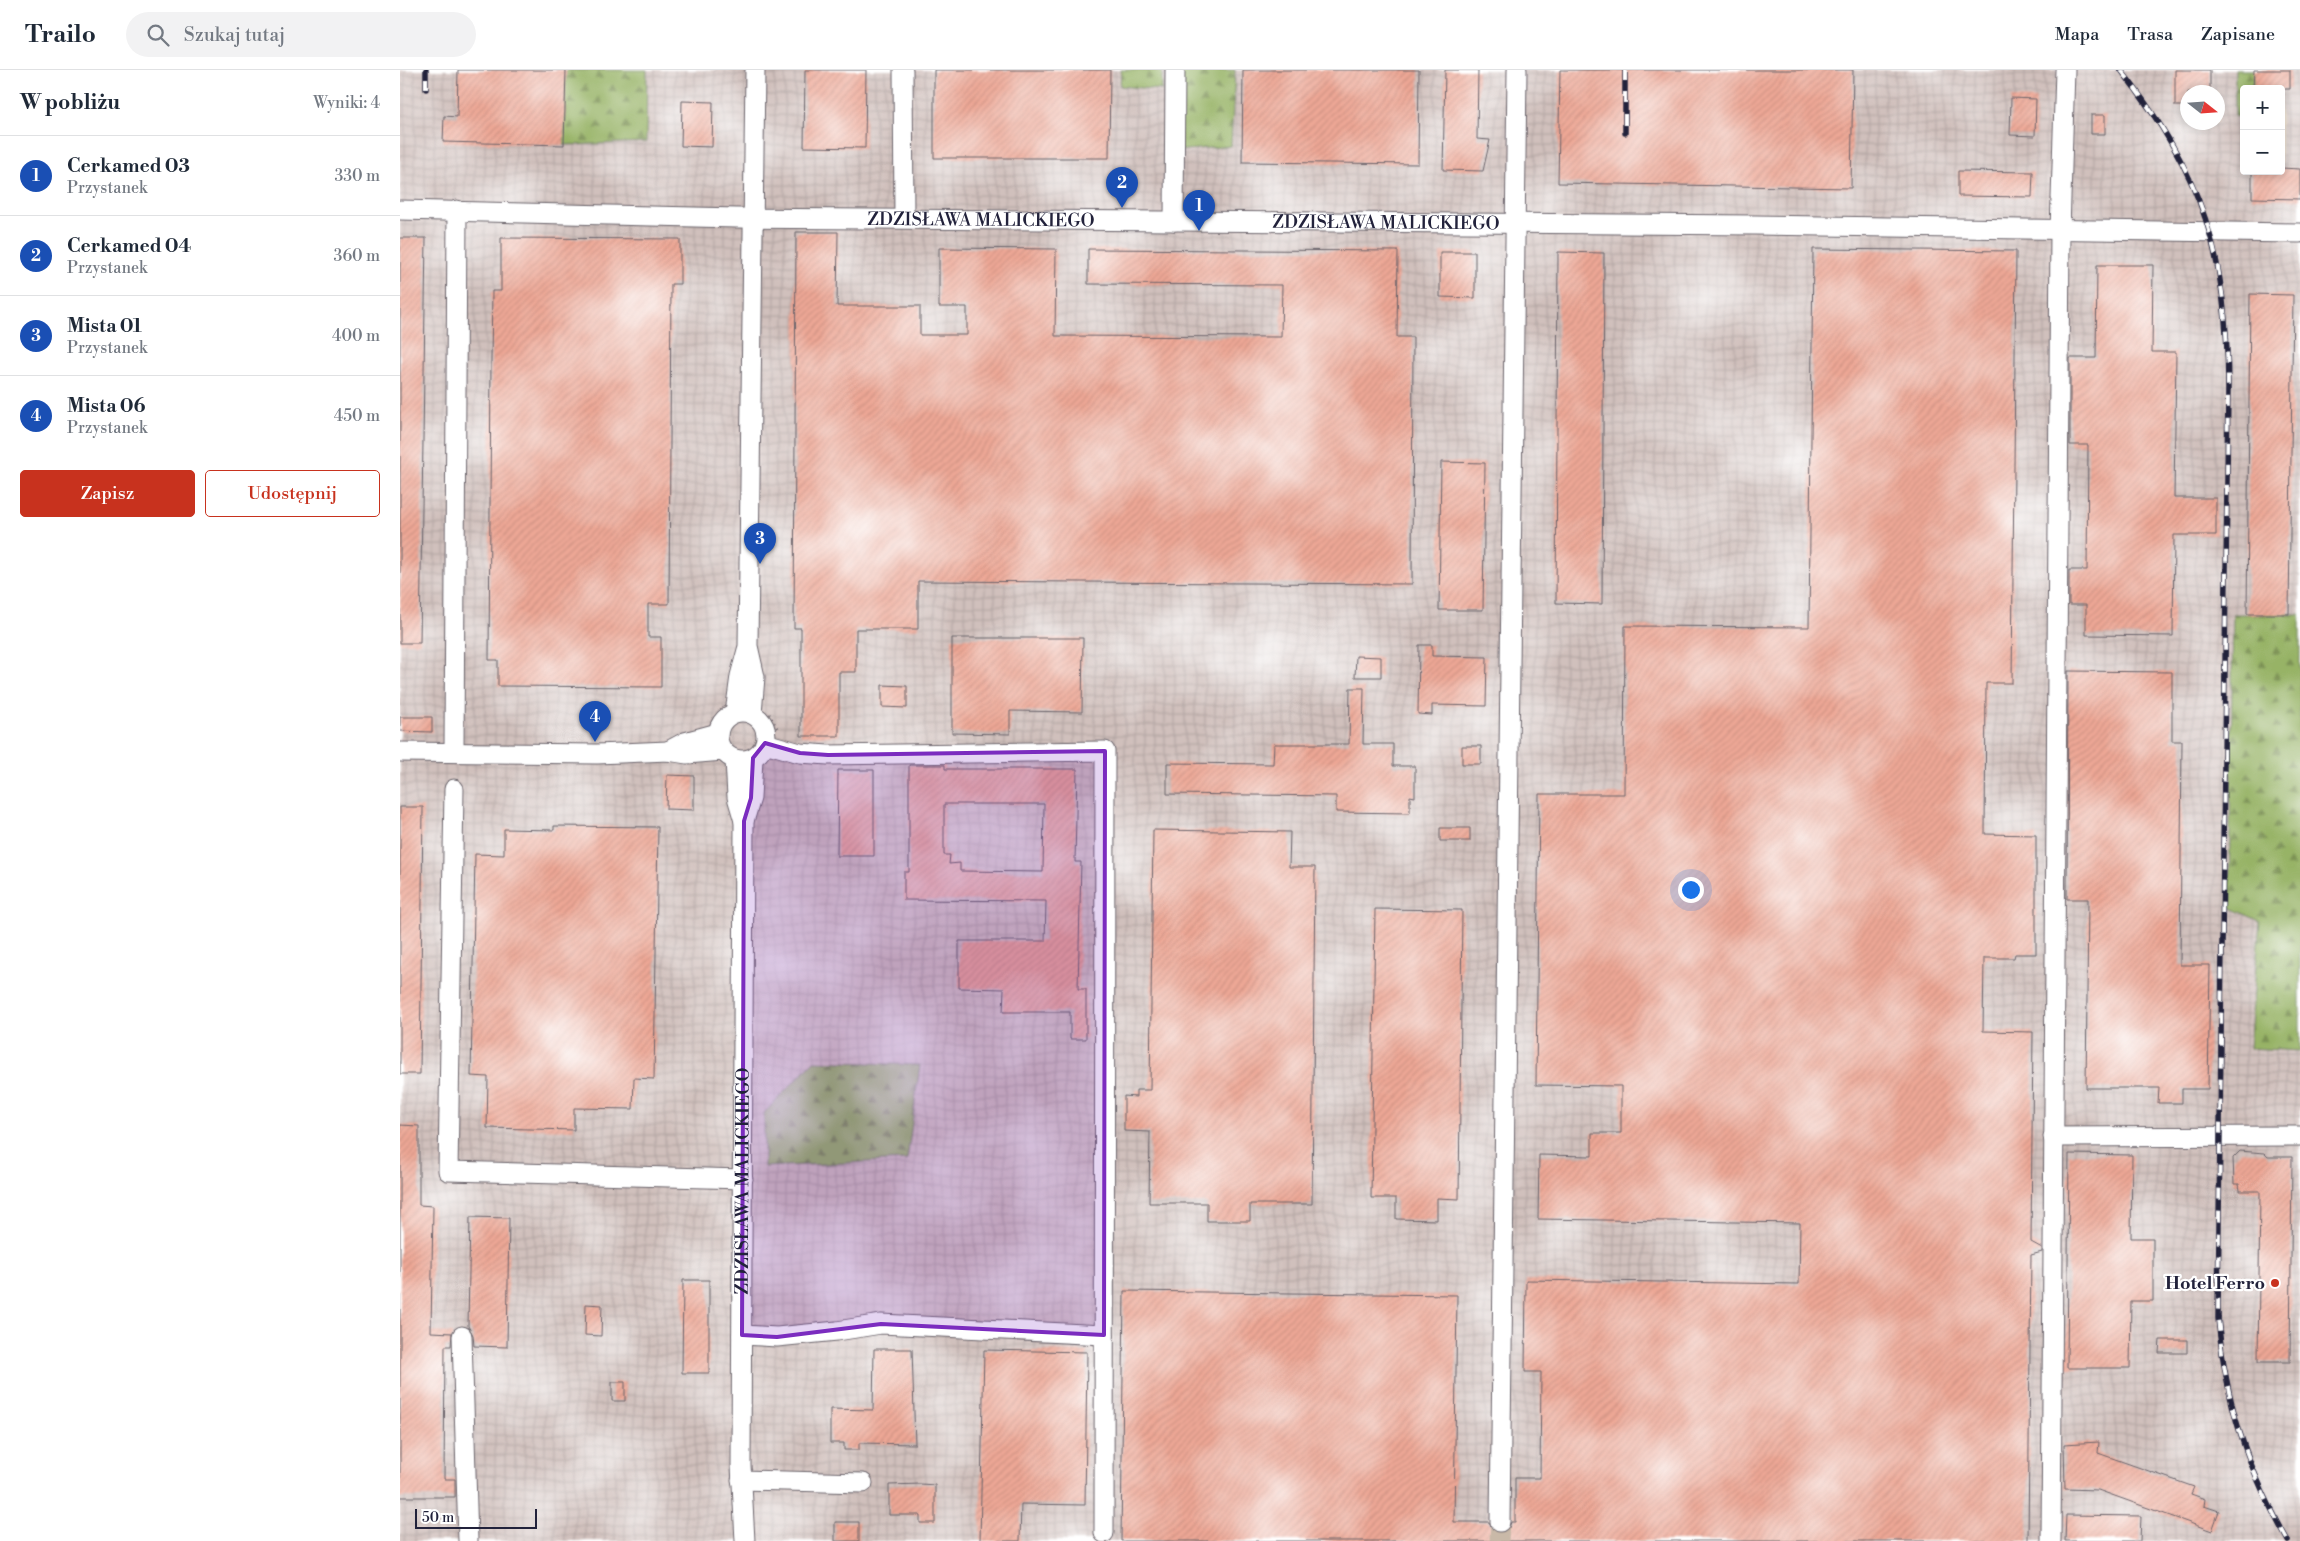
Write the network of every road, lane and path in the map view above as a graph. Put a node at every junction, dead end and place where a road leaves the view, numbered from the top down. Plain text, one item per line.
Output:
1 (755, 70) edge
2 (903, 70) edge
3 (1175, 70) edge
4 (1517, 70) edge
5 (2065, 70) edge
6 (400, 210) edge
7 (457, 210) junction
8 (753, 216) junction
9 (904, 218) junction
10 (1174, 221) junction
11 (1515, 225) junction
12 (2060, 230) junction
13 (2300, 233) edge
14 (743, 714) junction
15 (454, 743) junction
16 (765, 743) junction
17 (732, 750) junction
18 (400, 752) edge
19 (454, 789) dead end
20 (2300, 1136) edge
21 (2053, 1137) junction
22 (743, 1179) junction
23 (742, 1335) junction
24 (1104, 1335) junction
25 (462, 1336) dead end
26 (741, 1480) junction
27 (863, 1483) dead end
28 (1500, 1522) tunnel mouth
29 (1104, 1533) dead end
30 (468, 1541) edge
31 (745, 1541) edge
32 (2051, 1541) edge

1 - 8 street
2 - 9 street
3 - 10 street
4 - 11 street, ZDZISŁAWA MALICKIEGO
5 - 12 street
6 - 7 street, ZDZISŁAWA MALICKIEGO
7 - 8 street, ZDZISŁAWA MALICKIEGO
7 - 15 street
8 - 9 street, ZDZISŁAWA MALICKIEGO
8 - 14 street
9 - 10 street, ZDZISŁAWA MALICKIEGO
10 - 11 street, ZDZISŁAWA MALICKIEGO
11 - 12 street
11 - 28 street
12 - 13 street
12 - 21 street
14 - 16 street
14 - 17 street
15 - 17 street
15 - 18 street
16 - 17 street
16 - 24 street
17 - 22 street, ZDZISŁAWA MALICKIEGO
19 - 22 street
20 - 21 street
21 - 32 street
22 - 23 street, ZDZISŁAWA MALICKIEGO
23 - 24 street
23 - 26 street, ZDZISŁAWA MALICKIEGO
24 - 29 street
25 - 30 street
26 - 27 street
26 - 31 street, ZDZISŁAWA MALICKIEGO

